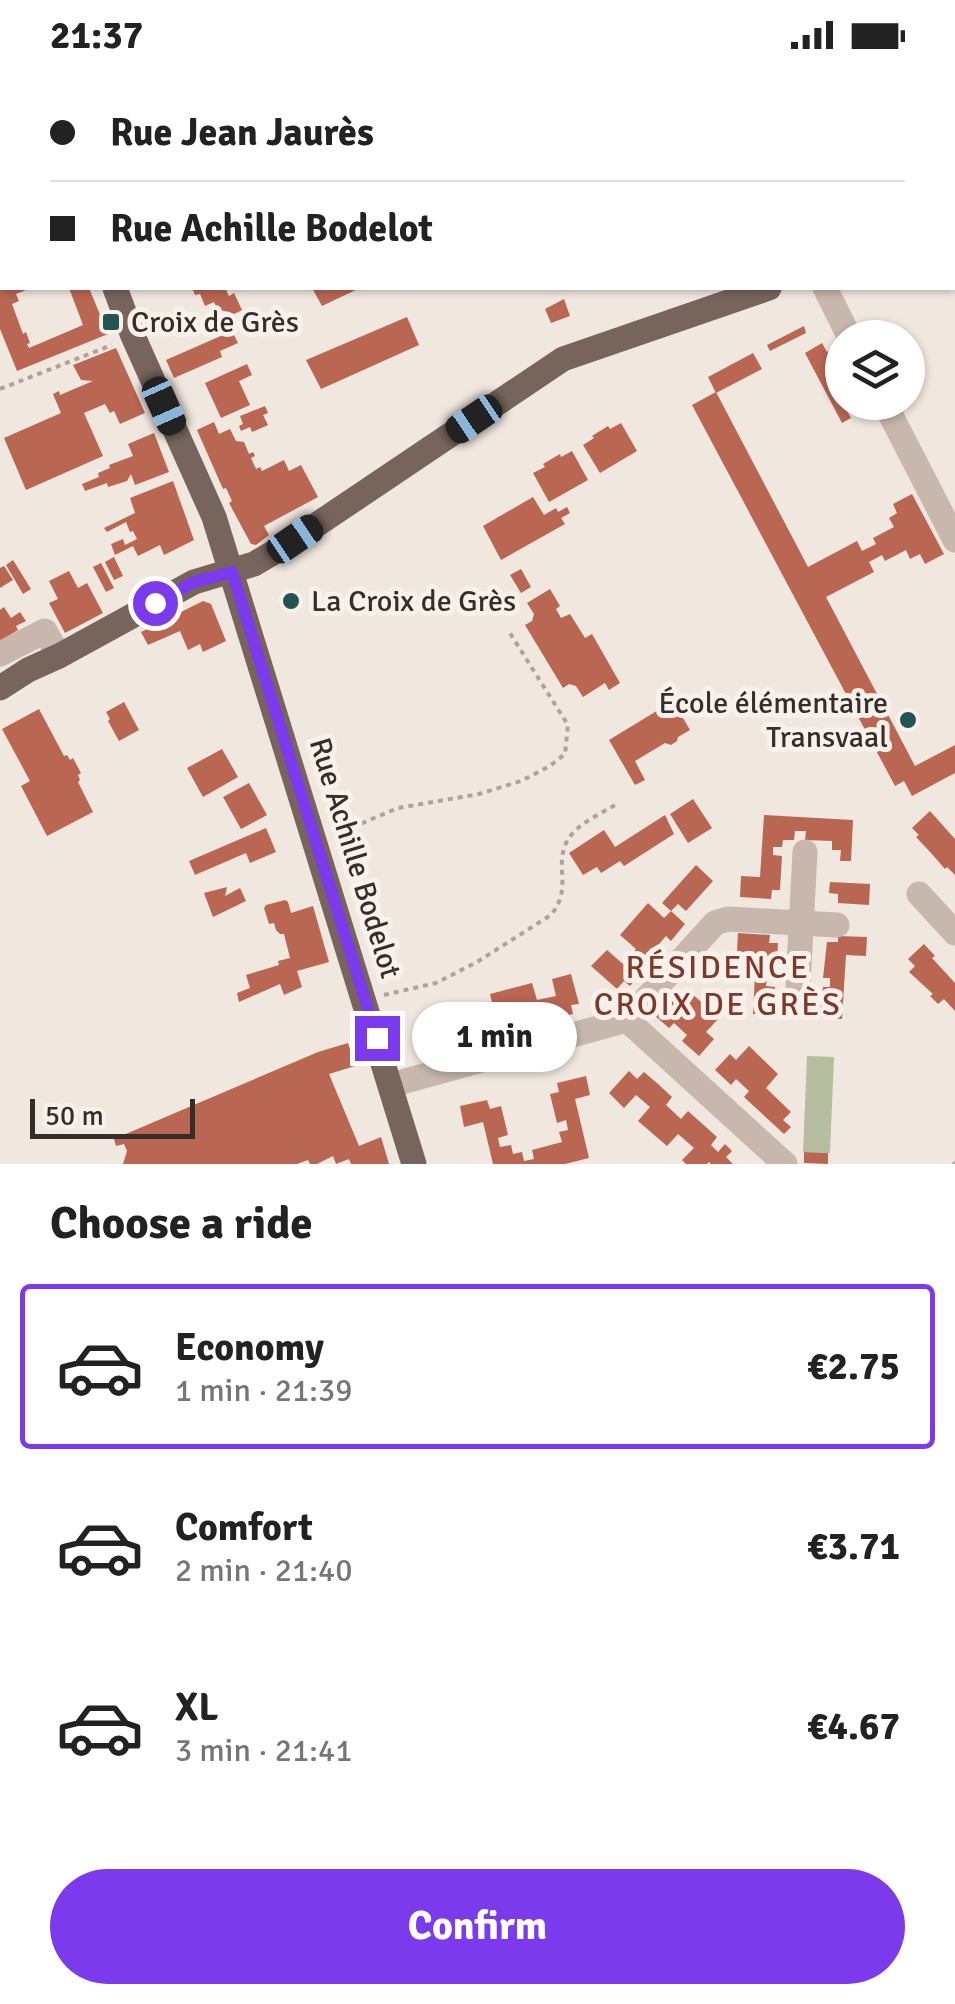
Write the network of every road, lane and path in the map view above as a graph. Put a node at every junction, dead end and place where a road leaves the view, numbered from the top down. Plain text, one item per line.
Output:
1 (115, 290) edge
2 (763, 290) edge
3 (826, 290) edge
4 (841, 320) edge
5 (133, 336) junction
6 (0, 389) edge
7 (893, 420) edge
8 (955, 540) edge
9 (232, 572) junction
10 (508, 630) dead end
11 (0, 654) edge
12 (59, 656) junction
13 (0, 688) edge
14 (615, 806) dead end
15 (316, 842) junction
16 (805, 852) dead end
17 (918, 894) dead end
18 (802, 924) junction
19 (837, 925) dead end
20 (955, 932) edge
21 (798, 985) dead end
22 (365, 1001) junction
23 (628, 1020) junction
24 (391, 1085) junction
25 (414, 1164) edge
26 (785, 1164) edge

1 - 5 main road, Rue Achille Bodelot
2 - 9 main road
3 - 4 street
5 - 6 path
5 - 9 main road, Rue Achille Bodelot
7 - 8 street
9 - 12 main road
9 - 15 main road, Rue Achille Bodelot
10 - 15 path
11 - 12 street
12 - 13 main road
14 - 22 path
15 - 22 main road, Rue Achille Bodelot
16 - 18 street
17 - 20 street
18 - 19 street
18 - 21 street
18 - 23 street
22 - 24 main road, Rue Achille Bodelot
23 - 24 street
23 - 26 street
24 - 25 main road, Rue Achille Bodelot

